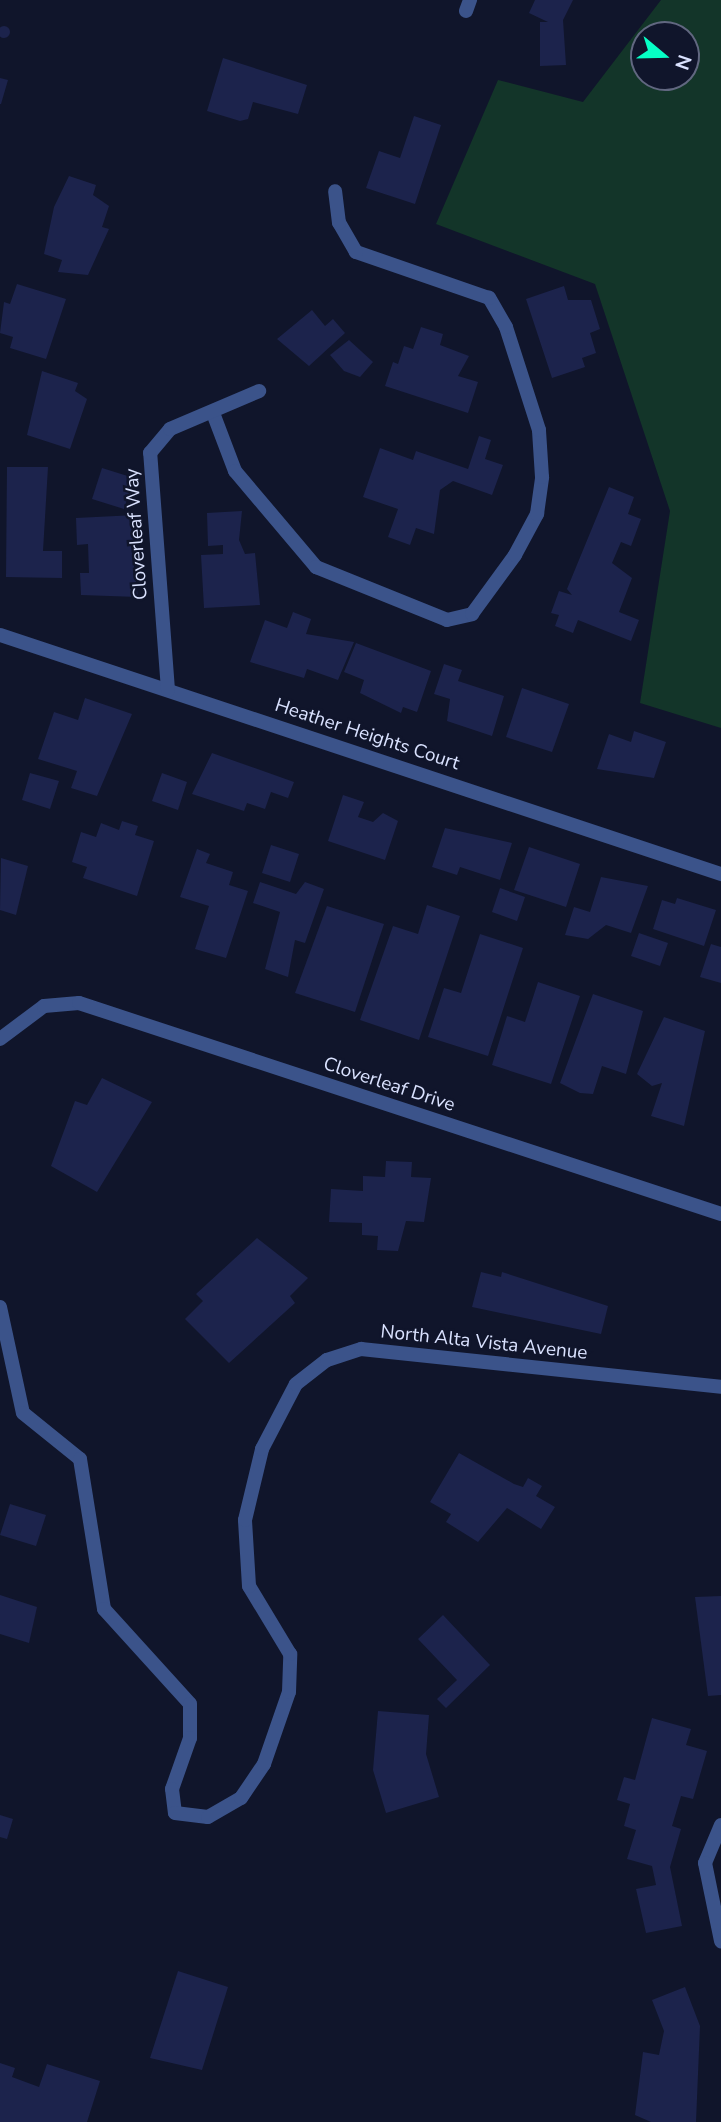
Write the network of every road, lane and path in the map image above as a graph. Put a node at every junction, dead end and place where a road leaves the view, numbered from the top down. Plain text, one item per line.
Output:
1 (335, 191) dead end
2 (259, 391) dead end
3 (213, 413) junction
4 (0, 635) edge
5 (169, 690) junction
6 (721, 874) edge
7 (0, 1039) edge
8 (721, 1214) edge
9 (0, 1307) edge
10 (721, 1387) edge
11 (721, 1825) edge
12 (721, 1941) edge

1 - 3 street
2 - 3 street, Cloverleaf Way
3 - 5 street, Cloverleaf Way
4 - 5 street, Heather Heights Court
5 - 6 street, Heather Heights Court
7 - 8 street, Cloverleaf Drive
9 - 10 street, North Alta Vista Avenue
11 - 12 street

